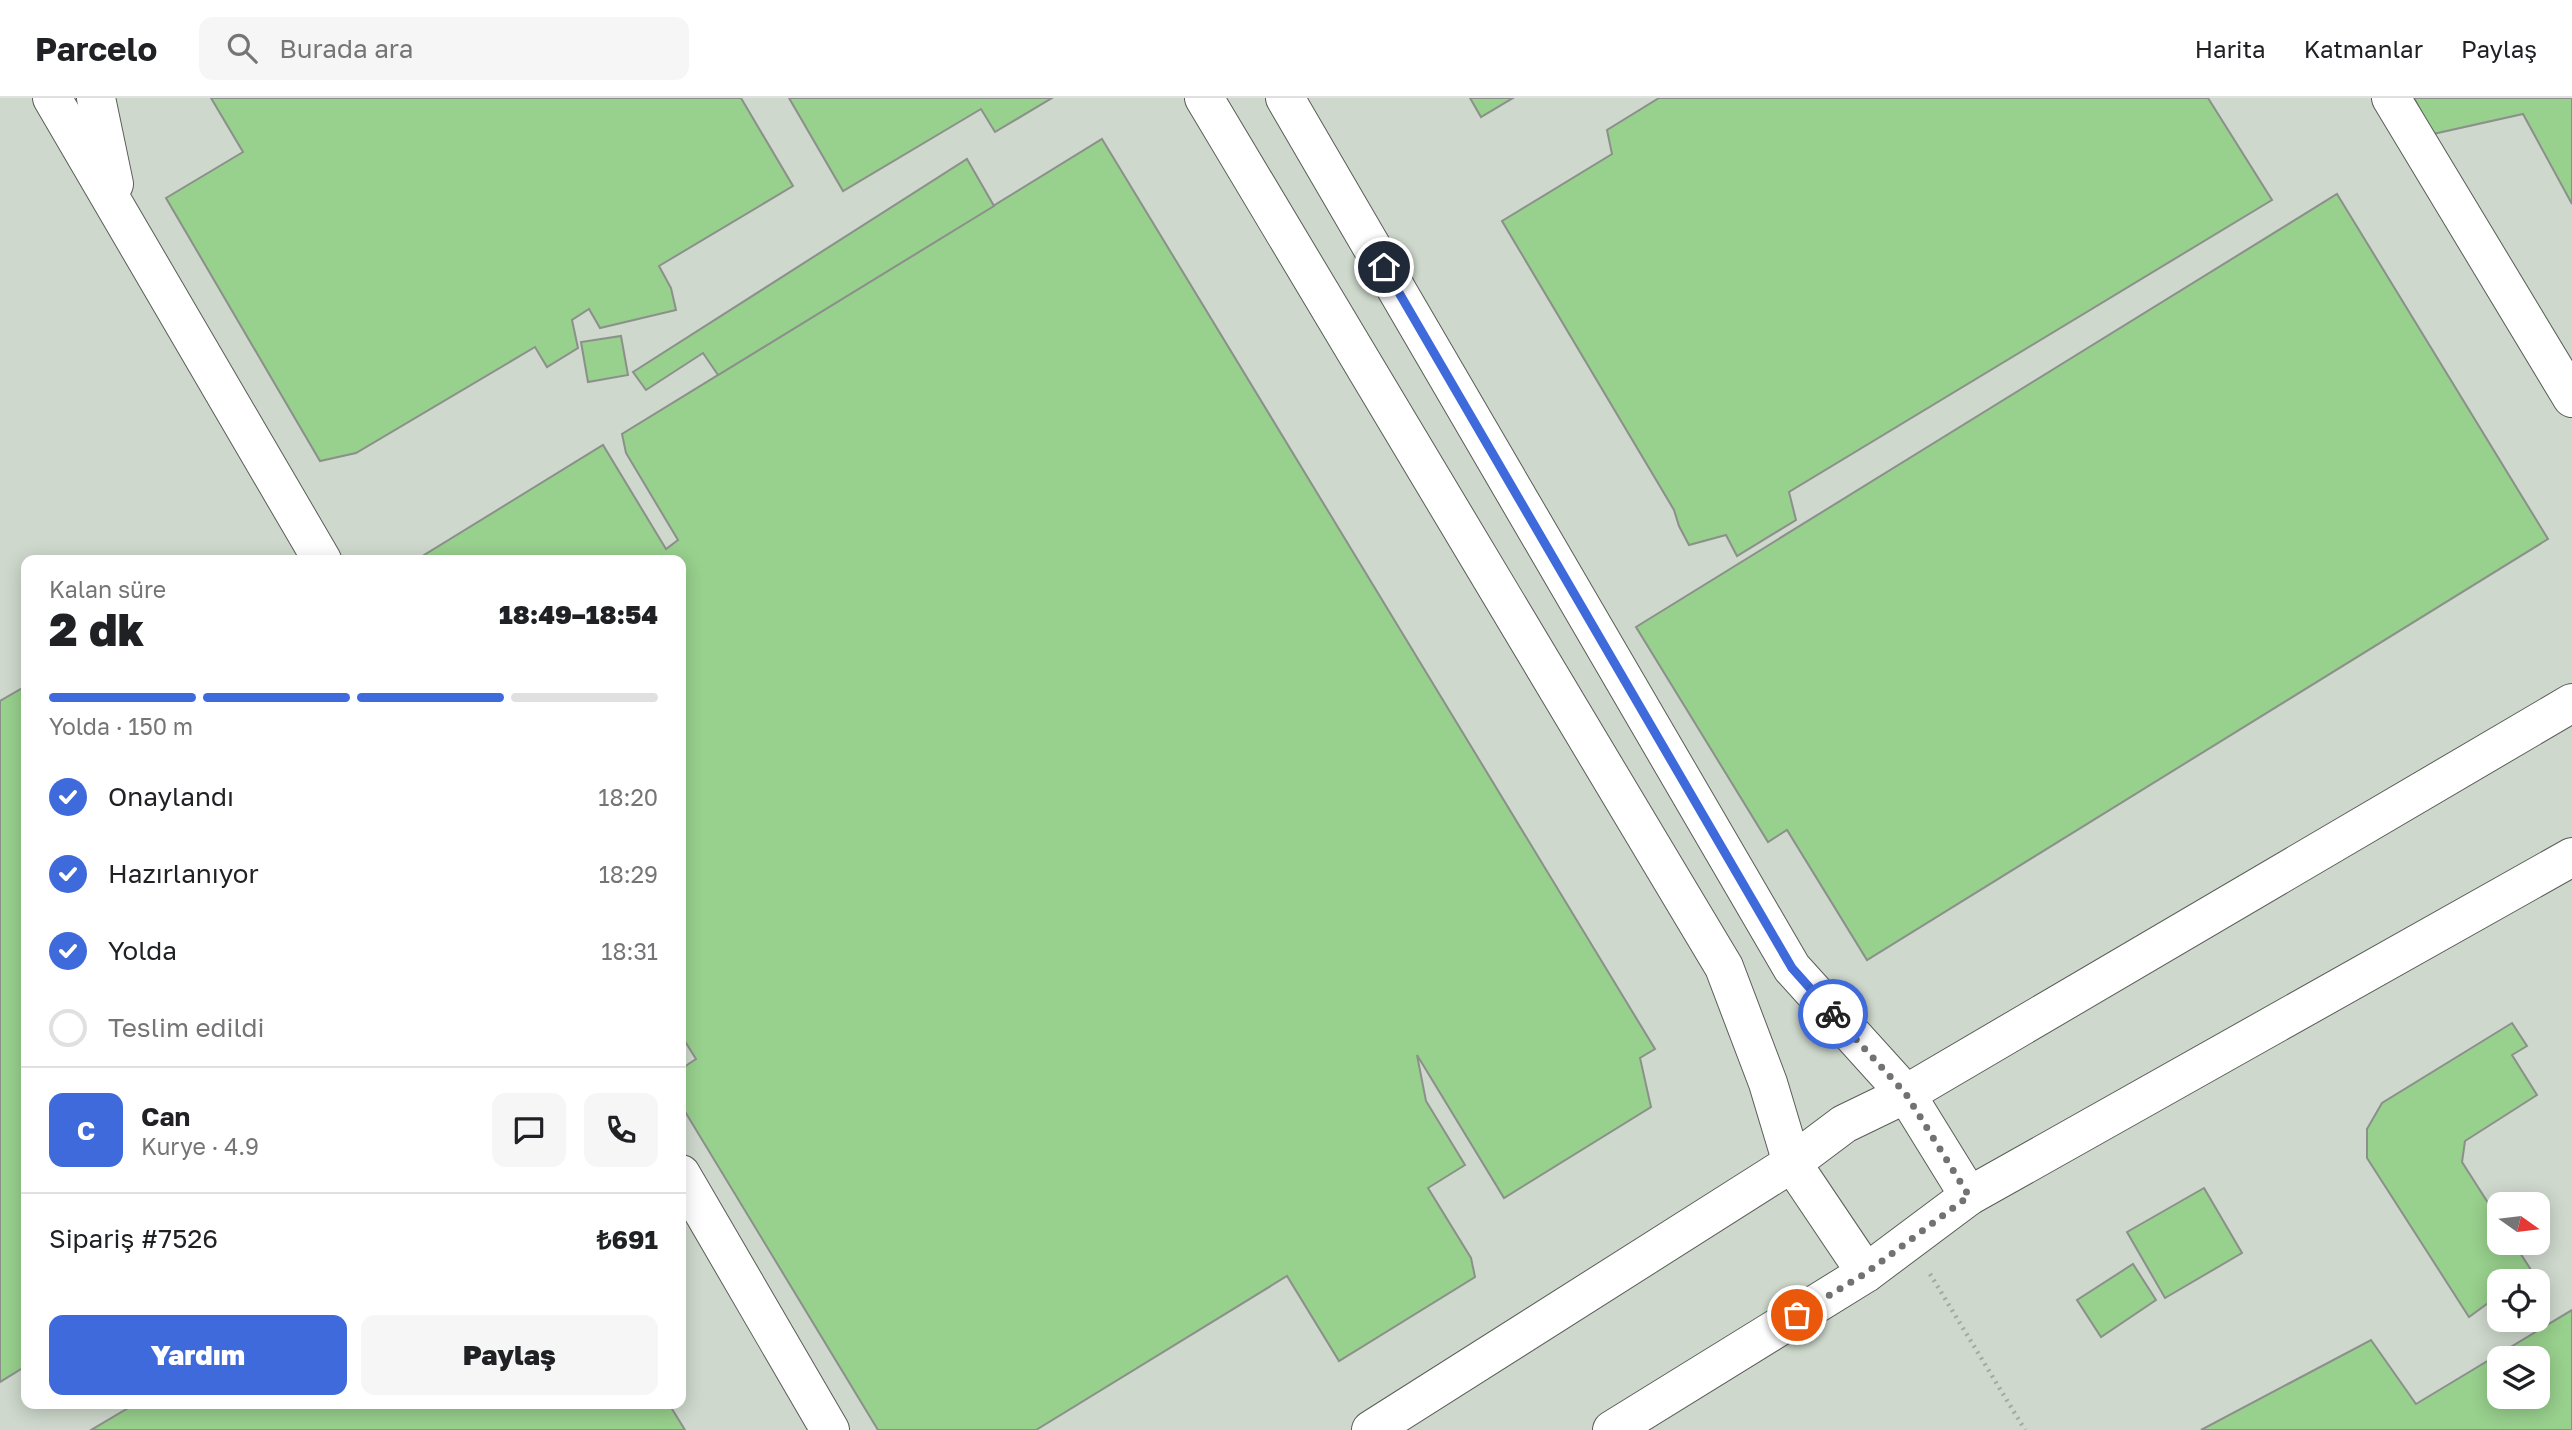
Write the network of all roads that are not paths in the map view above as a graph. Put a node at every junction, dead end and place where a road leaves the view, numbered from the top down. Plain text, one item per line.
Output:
1 (52, 98) edge
2 (96, 98) edge
3 (1204, 98) edge
4 (1285, 98) edge
5 (2391, 98) edge
6 (120, 214) junction
7 (2572, 398) edge
8 (320, 555) edge
9 (2572, 703) edge
10 (2572, 857) edge
11 (1906, 1094) junction
12 (1792, 1163) junction
13 (686, 1183) edge
14 (1969, 1196) junction
15 (1866, 1273) junction
16 (830, 1430) edge
17 (1371, 1430) edge
18 (1612, 1430) edge

1 - 6 street
2 - 6 street
3 - 12 street
4 - 11 street
5 - 7 street
6 - 8 street
9 - 11 street
10 - 14 street
11 - 12 street
11 - 14 street
12 - 15 street
12 - 17 street
13 - 16 street
14 - 15 street
15 - 18 street

